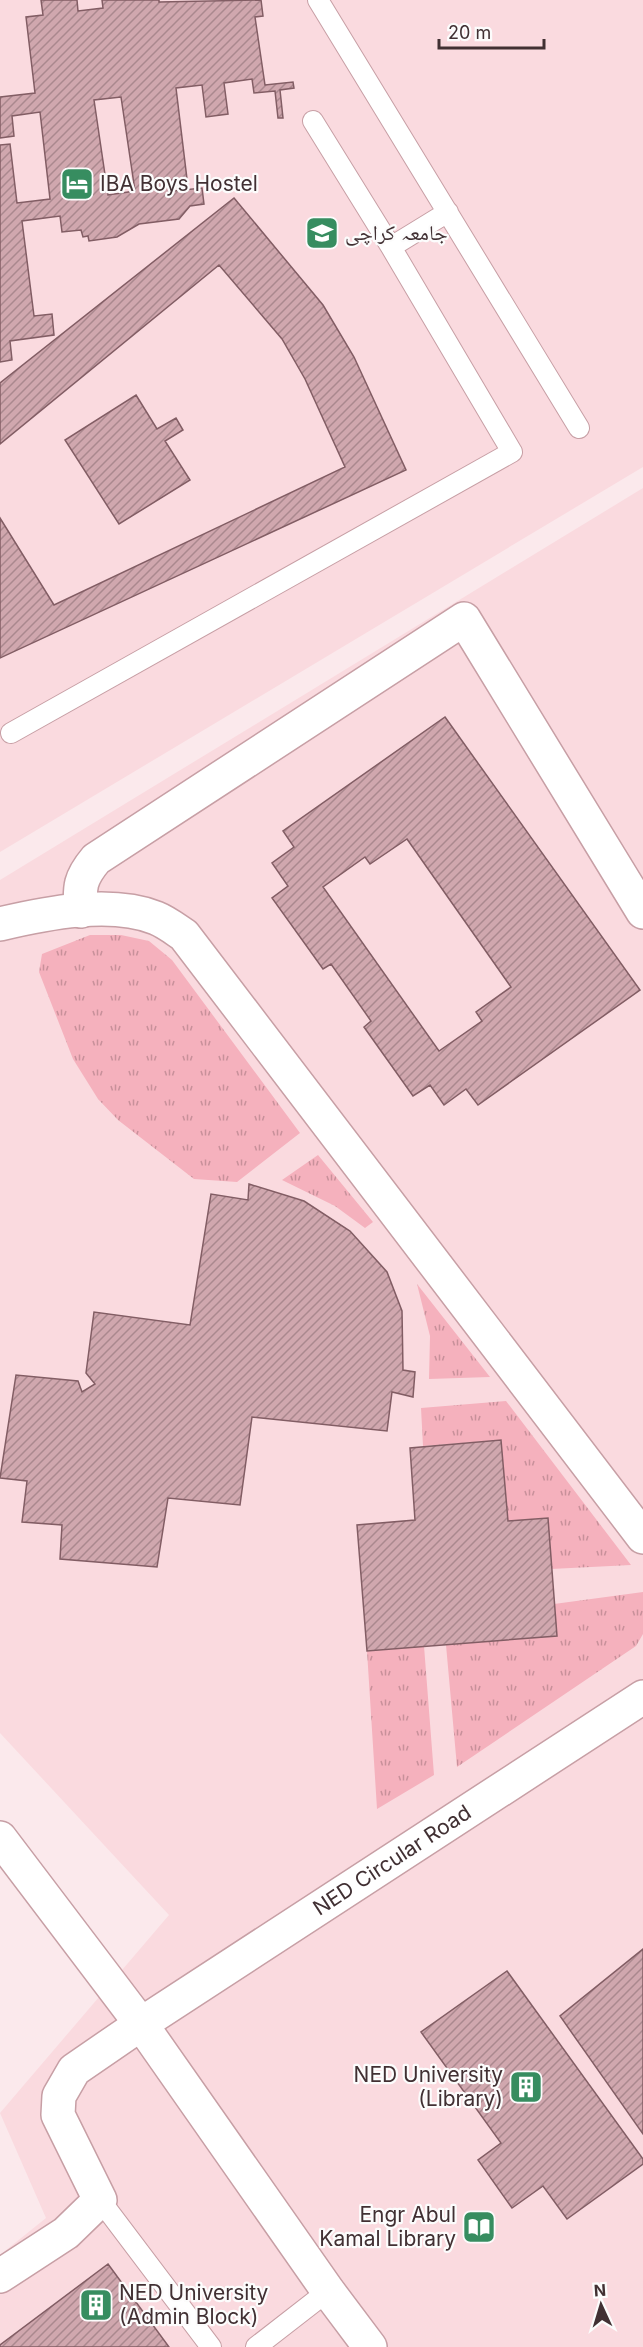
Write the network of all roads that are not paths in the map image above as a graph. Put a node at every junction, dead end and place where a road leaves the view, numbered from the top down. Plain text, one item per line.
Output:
1 (318, 0) edge
2 (313, 121) dead end
3 (448, 212) junction
4 (391, 248) junction
5 (579, 428) dead end
6 (11, 733) dead end
7 (81, 911) junction
8 (643, 912) edge
9 (0, 924) edge
10 (643, 1537) edge
11 (643, 1697) edge
12 (0, 1838) edge
13 (141, 2024) junction
14 (100, 2200) junction
15 (0, 2276) edge
16 (328, 2291) junction
17 (211, 2347) edge
18 (256, 2347) edge
19 (370, 2347) edge

1 - 3 lane
2 - 4 lane
3 - 4 lane
3 - 5 lane
4 - 6 lane
7 - 8 street
7 - 9 street
7 - 10 street
11 - 13 street, NED Circular Road
12 - 13 street
13 - 14 street, NED Circular Road
13 - 16 street
14 - 15 street
14 - 17 lane
16 - 18 lane
16 - 19 street

